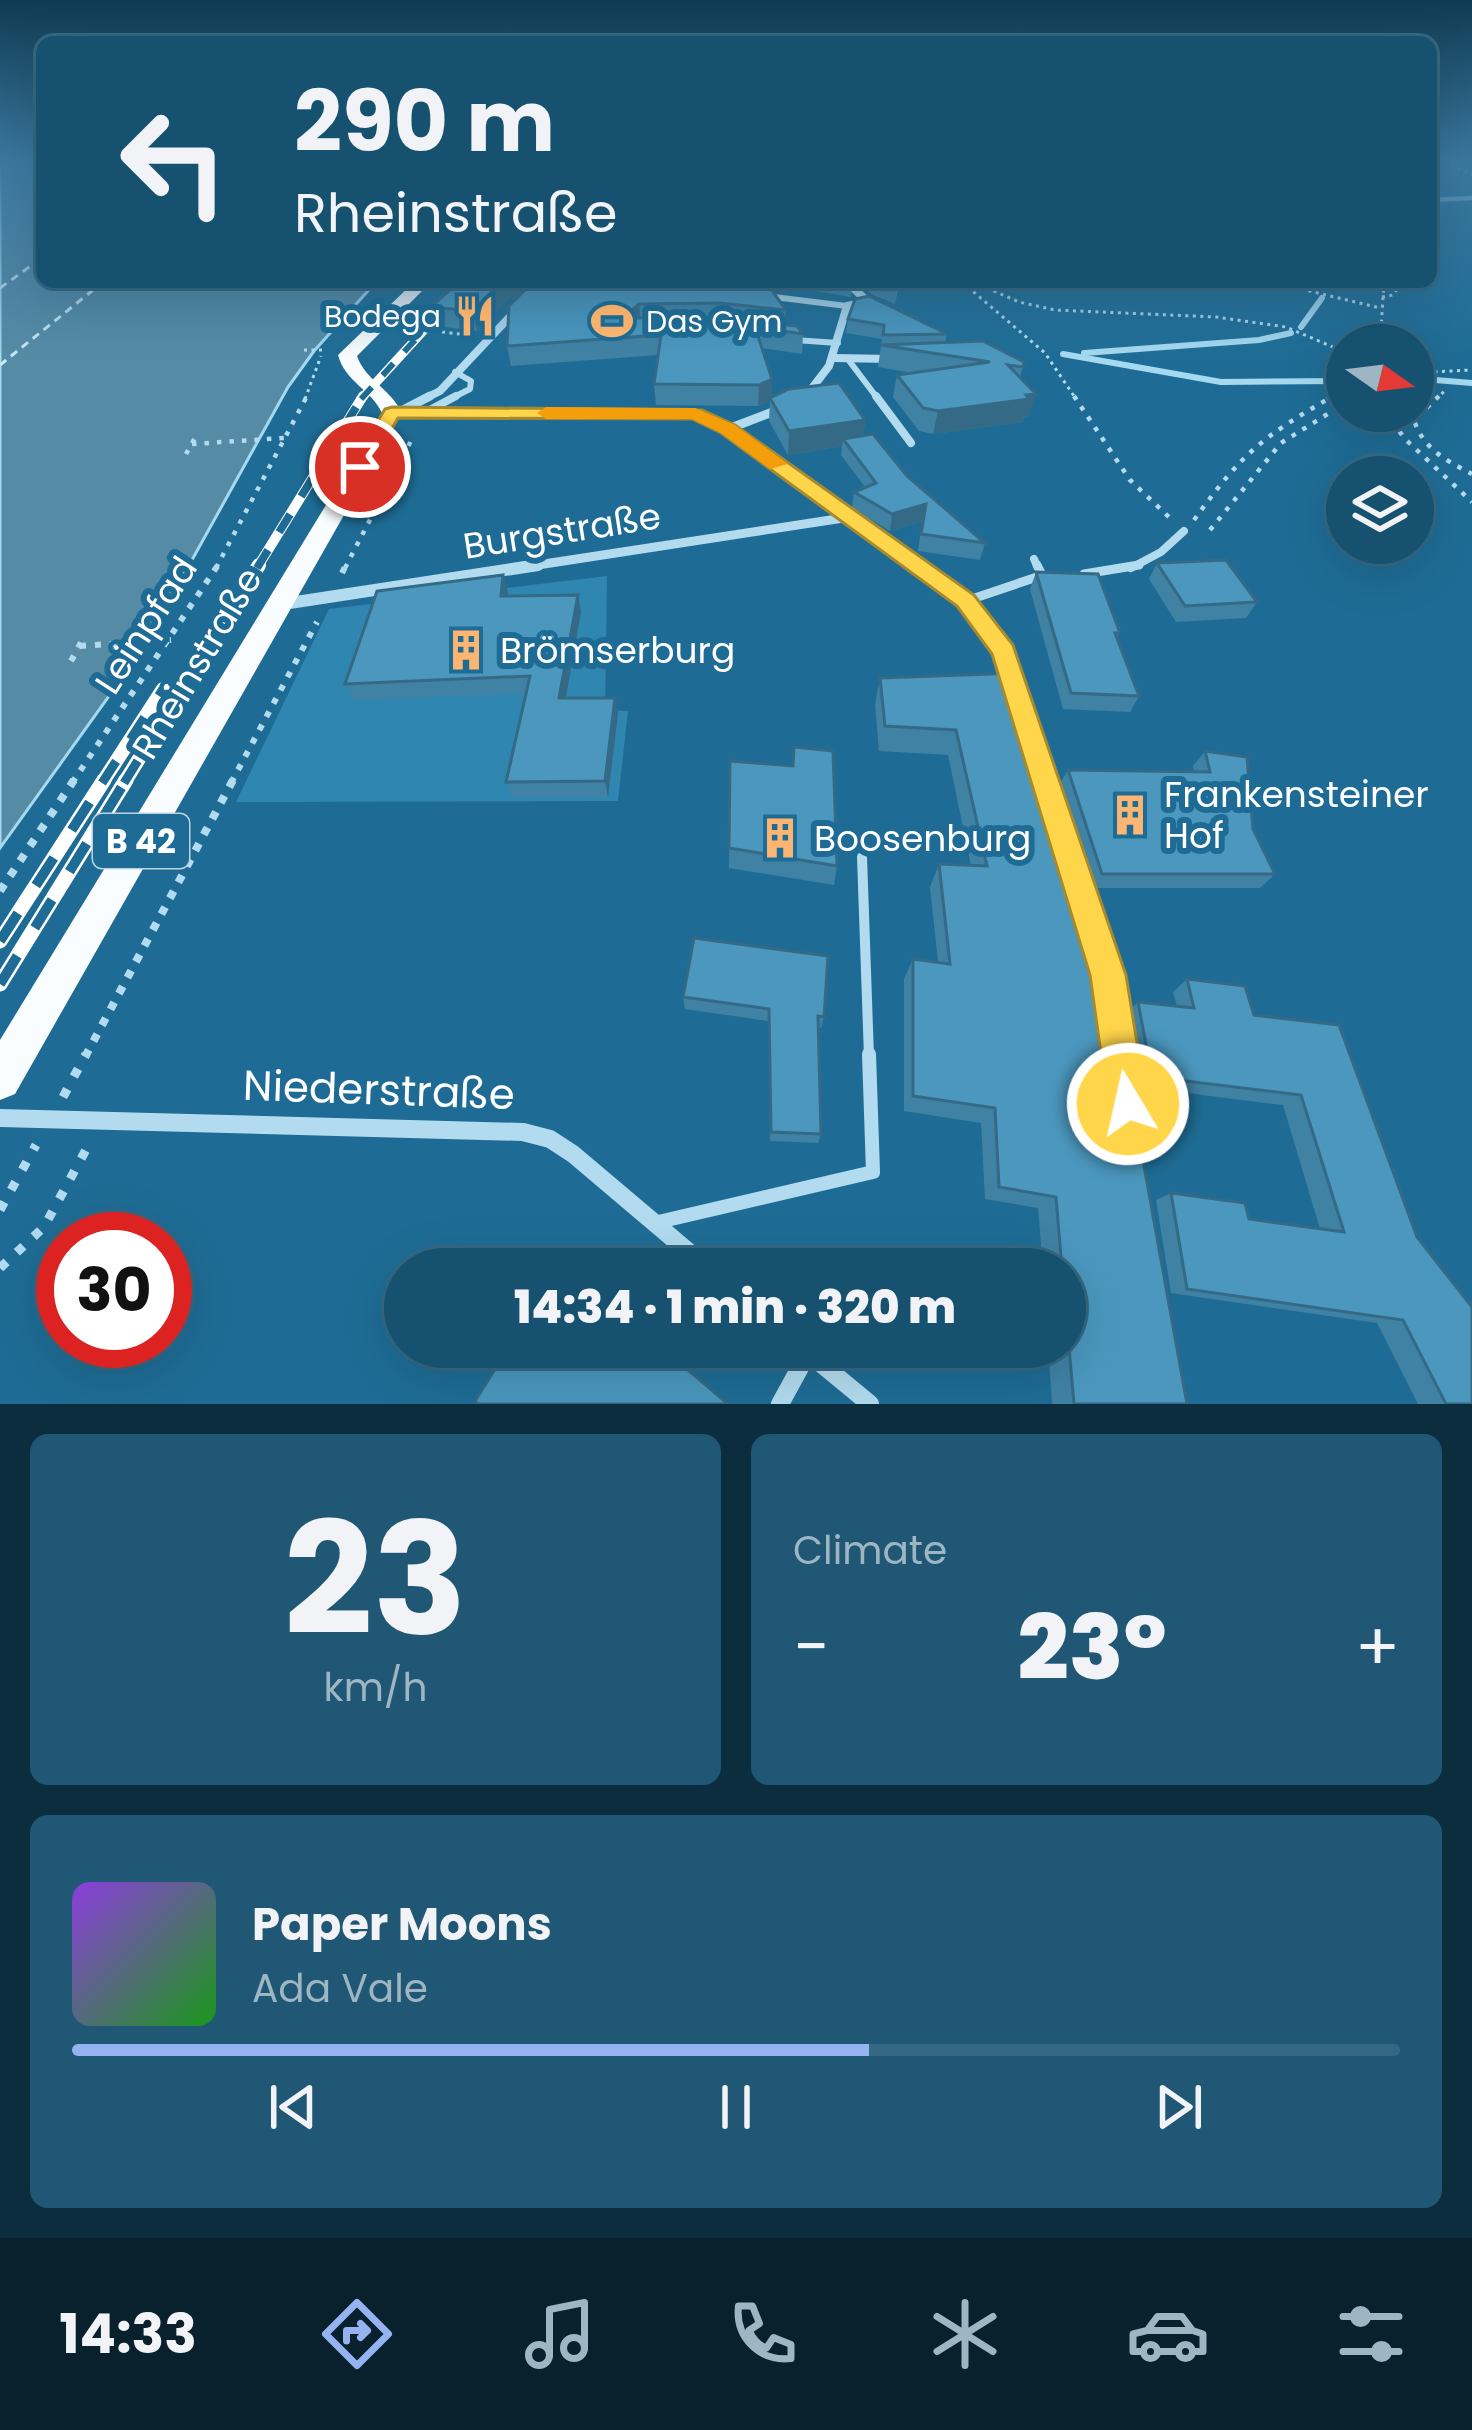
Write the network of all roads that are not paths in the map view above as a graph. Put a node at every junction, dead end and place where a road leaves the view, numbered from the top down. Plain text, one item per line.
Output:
1 (417, 288) edge
2 (854, 288) edge
3 (748, 295) edge
4 (528, 297) edge
5 (868, 302) junction
6 (847, 306) junction
7 (890, 306) edge
8 (778, 339) edge
9 (838, 343) junction
10 (834, 358) junction
11 (847, 358) junction
12 (907, 359) edge
13 (455, 372) junction
14 (392, 412) junction
15 (426, 412) junction
16 (728, 429) junction
17 (910, 443) dead end
18 (851, 517) junction
19 (1184, 531) road end
20 (1034, 559) dead end
21 (1058, 574) edge
22 (1077, 574) edge
23 (1042, 575) junction
24 (966, 601) junction
25 (282, 604) junction
26 (1023, 707) edge
27 (862, 856) dead end
28 (0, 1079) edge
29 (0, 1118) edge
30 (655, 1223) junction
31 (684, 1248) edge
32 (796, 1368) edge
33 (826, 1368) edge
34 (780, 1404) edge
35 (870, 1404) edge

1 - 14 main road
2 - 5 street
3 - 6 lane
4 - 13 street
5 - 6 street
5 - 7 street
6 - 9 street
8 - 9 lane
9 - 10 street
10 - 11 street
10 - 16 street
11 - 12 street
11 - 17 lane
13 - 14 street
13 - 15 lane
14 - 15 street
14 - 25 main road, Rheinstraße / B 42
15 - 16 street
16 - 18 street
18 - 24 street
18 - 25 street, Burgstraße
19 - 22 lane
20 - 23 lane
21 - 23 lane
23 - 24 lane
24 - 26 street
25 - 28 main road, Rheinstraße / B 42
27 - 30 lane
29 - 30 street, Niederstraße
30 - 31 street, Niederstraße
32 - 34 street
33 - 35 street

